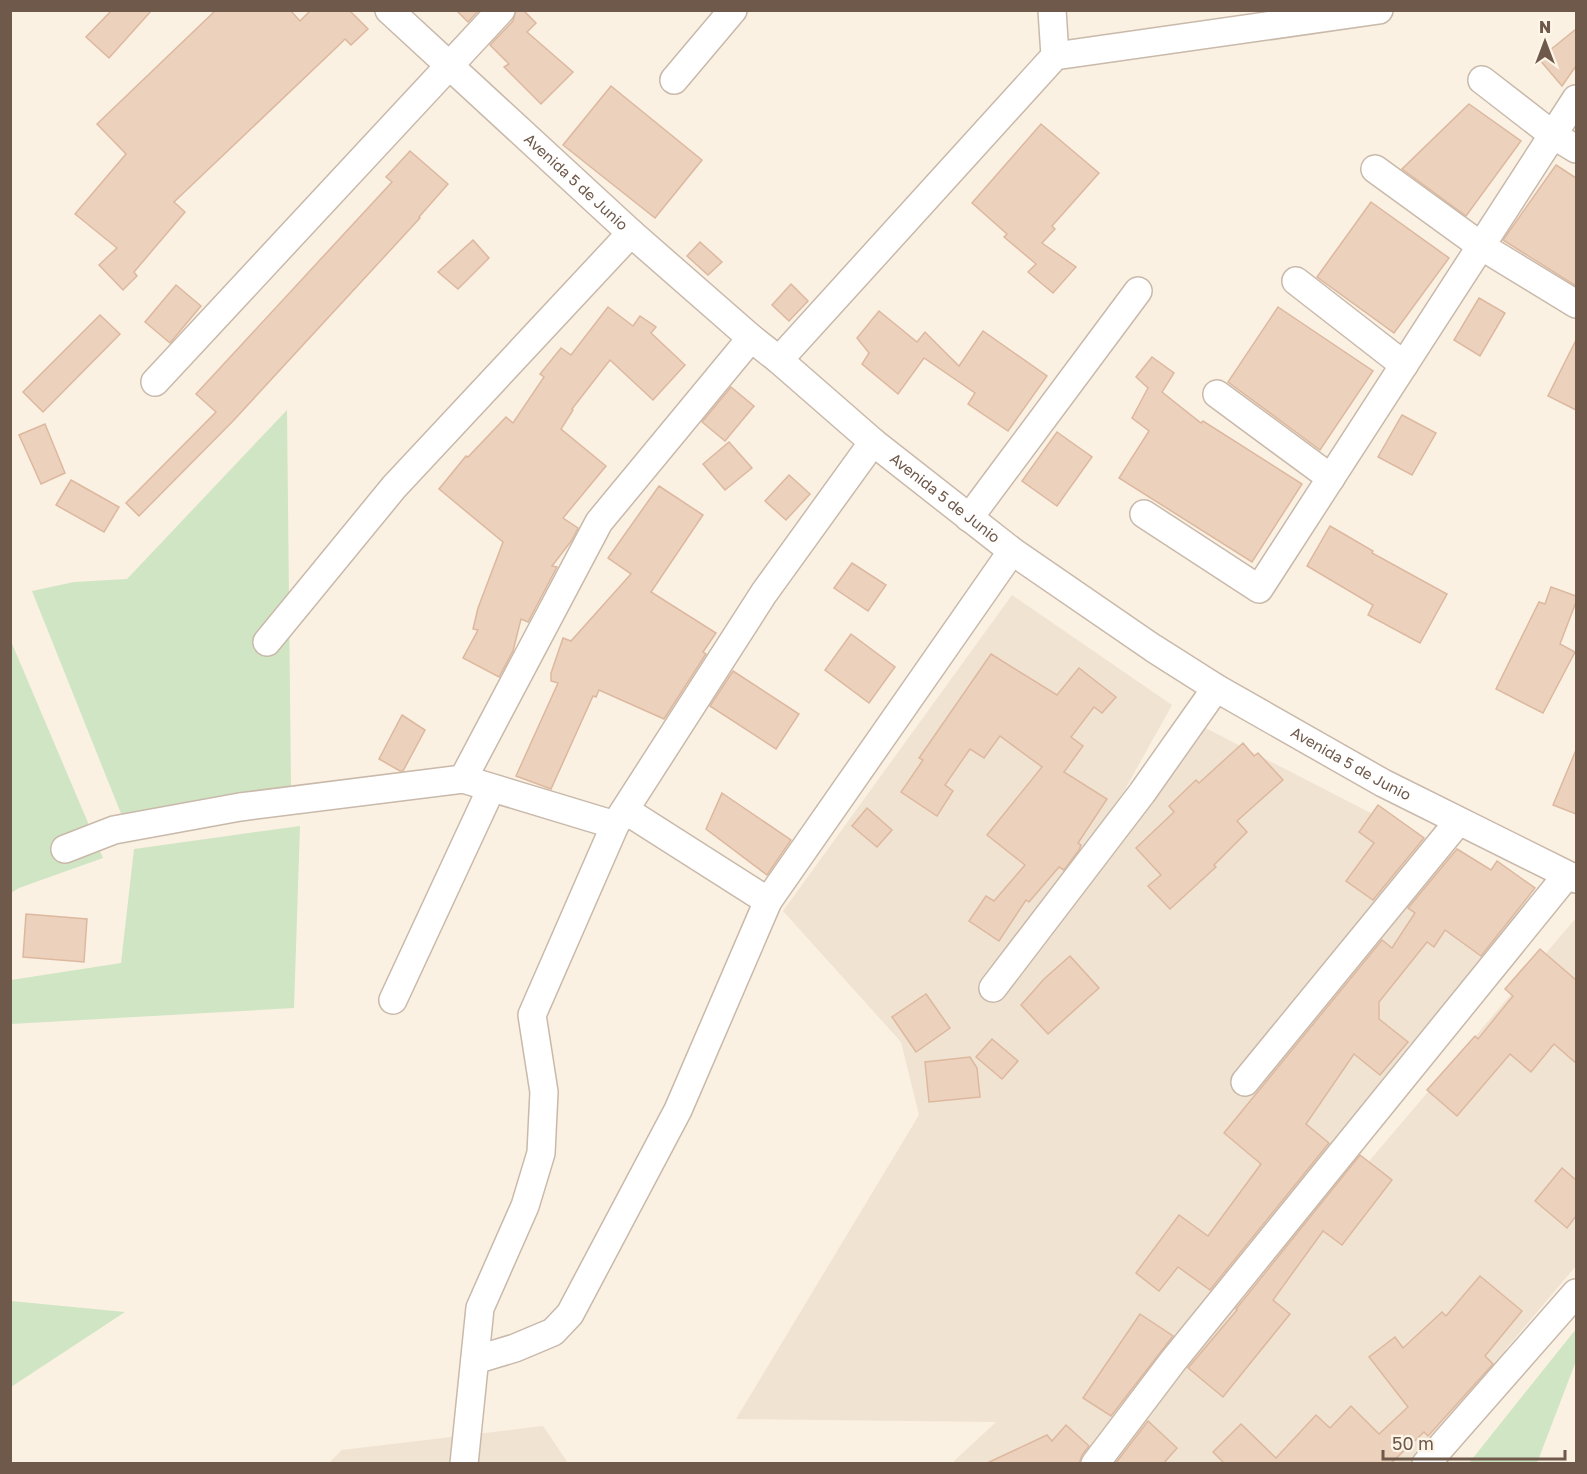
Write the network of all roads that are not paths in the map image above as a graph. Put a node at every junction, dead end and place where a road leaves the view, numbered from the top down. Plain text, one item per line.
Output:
1 (389, 10) edge
2 (501, 10) edge
3 (733, 10) edge
4 (1052, 10) edge
5 (1372, 11) edge
6 (1055, 56) junction
7 (448, 66) junction
8 (674, 80) dead end
9 (1482, 80) dead end
10 (1576, 99) edge
11 (1553, 135) junction
12 (1576, 149) edge
13 (1375, 169) dead end
14 (631, 233) junction
15 (1481, 246) junction
16 (1296, 281) dead end
17 (1138, 291) dead end
18 (1576, 304) edge
19 (751, 338) junction
20 (779, 360) junction
21 (1404, 365) junction
22 (155, 382) dead end
23 (1217, 394) dead end
24 (873, 442) junction
25 (1331, 478) junction
26 (1144, 514) dead end
27 (969, 518) junction
28 (1012, 551) junction
29 (267, 642) dead end
30 (1216, 688) junction
31 (463, 779) junction
32 (491, 789) junction
33 (620, 817) junction
34 (1458, 822) junction
35 (65, 849) dead end
36 (1572, 877) edge
37 (768, 901) junction
38 (993, 988) dead end
39 (393, 1000) dead end
40 (1245, 1082) dead end
41 (1573, 1301) edge
42 (475, 1360) junction
43 (464, 1464) edge
44 (1095, 1464) edge
45 (1426, 1464) edge

1 - 7 street, Avenida 5 de Junio
2 - 7 street
3 - 8 street
4 - 6 street
5 - 6 street
6 - 20 street
7 - 14 street, Avenida 5 de Junio
7 - 22 street
9 - 11 street
10 - 11 street
11 - 12 street
11 - 15 street
13 - 15 street
14 - 19 street, Avenida 5 de Junio
14 - 29 street
15 - 18 street
15 - 21 street
16 - 21 street
17 - 27 street
19 - 20 street, Avenida 5 de Junio
19 - 31 street
20 - 24 street, Avenida 5 de Junio
21 - 25 street
23 - 25 street
24 - 27 street, Avenida 5 de Junio
24 - 33 street
25 - 26 street
27 - 28 street, Avenida 5 de Junio
28 - 30 street, Avenida 5 de Junio
28 - 37 street
30 - 34 street, Avenida 5 de Junio
30 - 38 street
31 - 32 street
31 - 35 street
32 - 33 street
32 - 39 street
33 - 37 street
33 - 42 street
34 - 36 street, Avenida 5 de Junio
34 - 40 street
36 - 44 street
37 - 42 street
41 - 45 street
42 - 43 street

